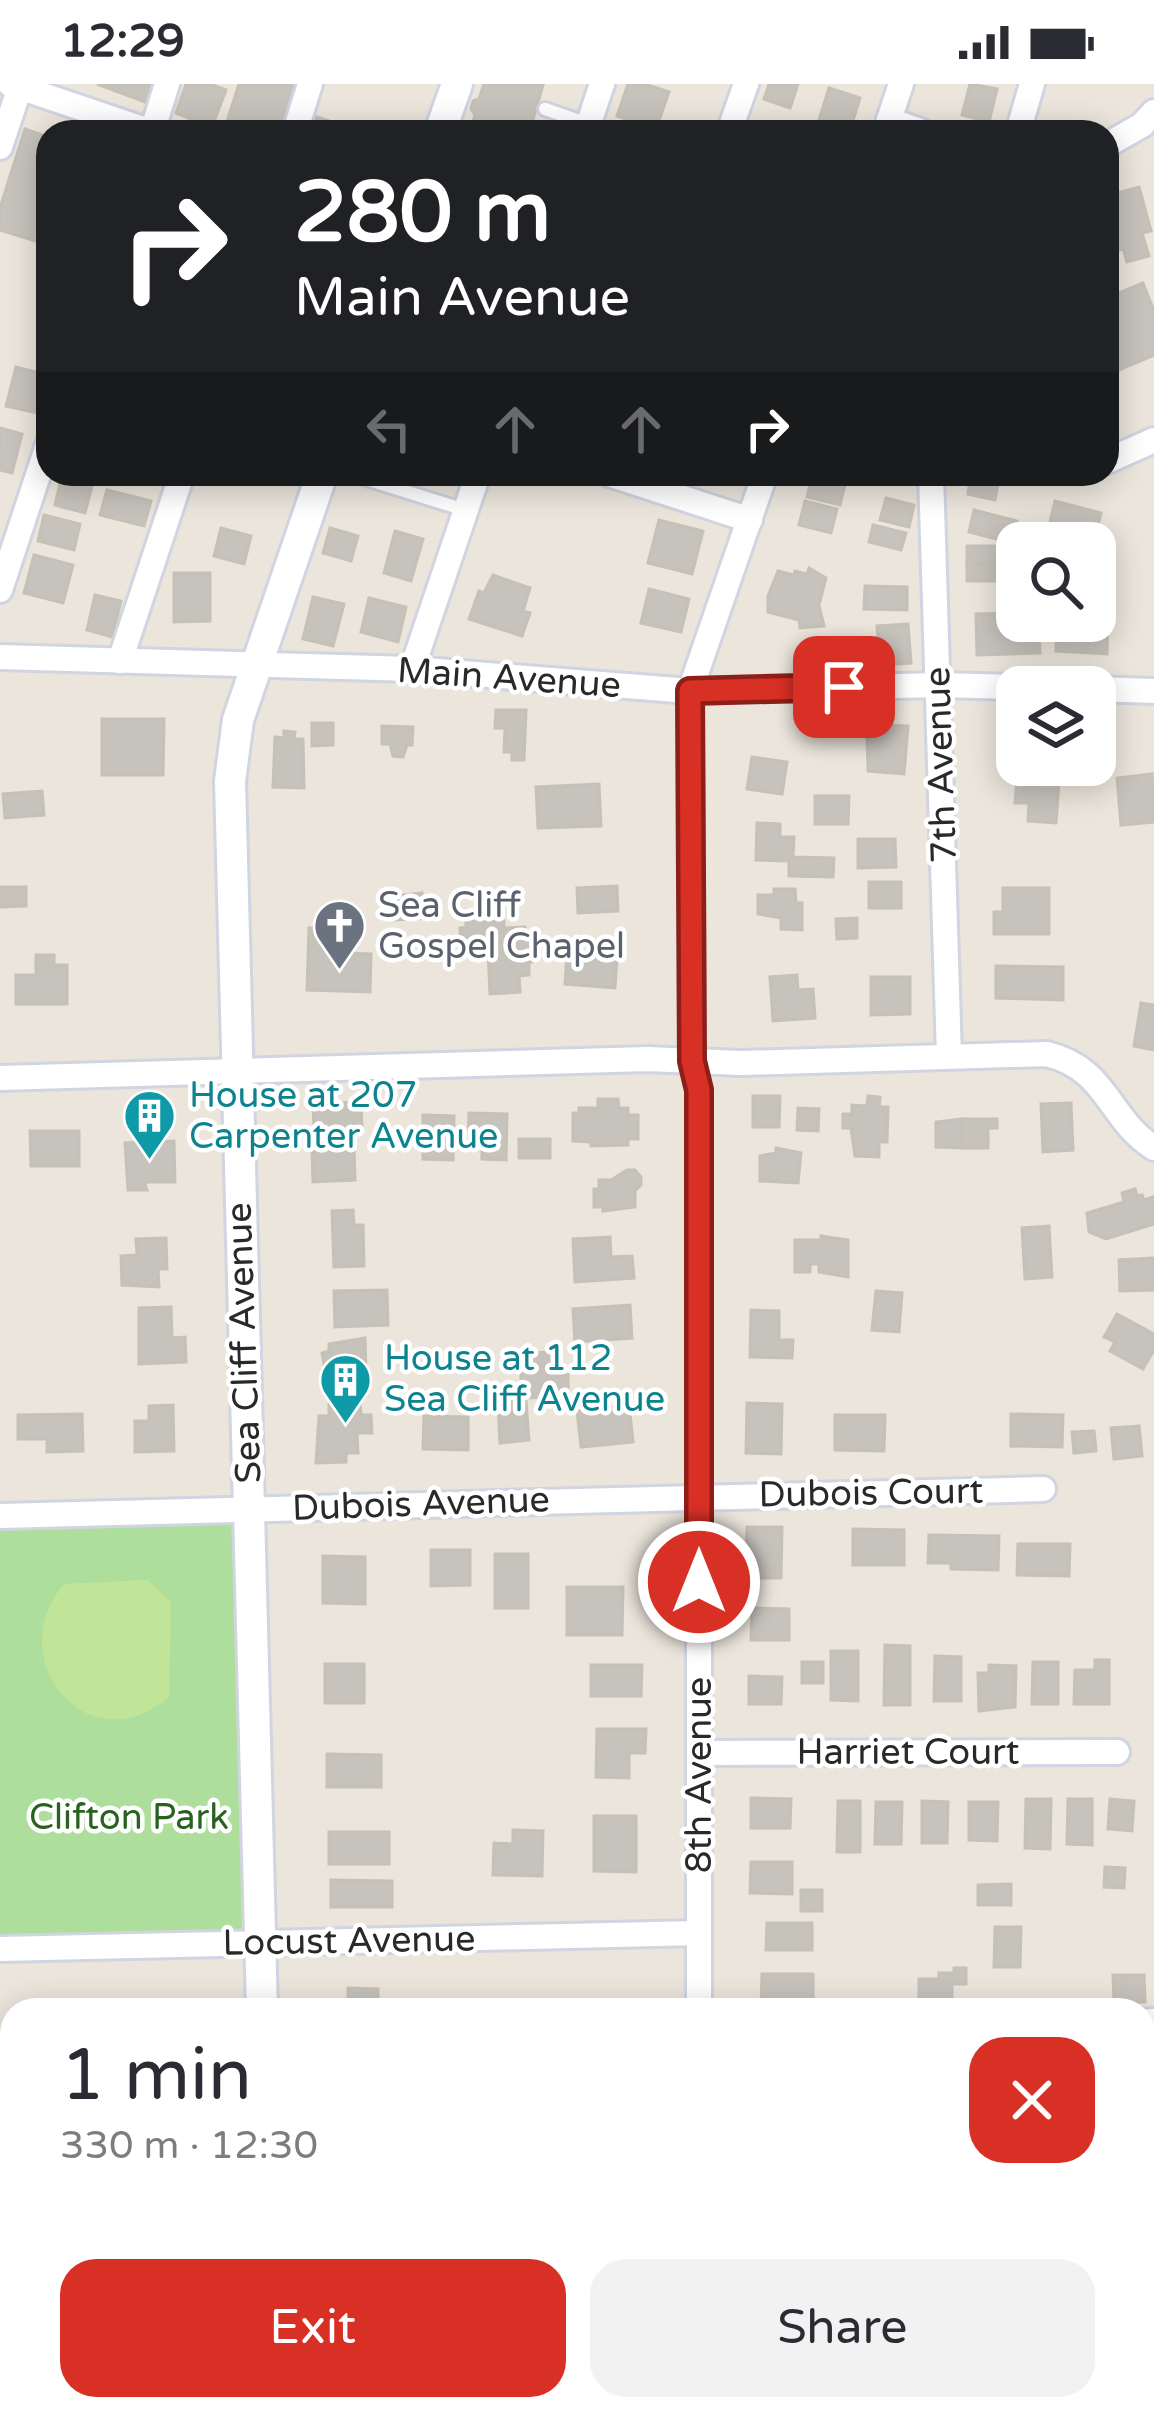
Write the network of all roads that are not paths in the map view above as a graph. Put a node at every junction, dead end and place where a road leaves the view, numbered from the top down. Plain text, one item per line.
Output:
1 (167, 84) edge
2 (310, 84) edge
3 (457, 84) edge
4 (602, 84) edge
5 (746, 84) edge
6 (901, 84) edge
7 (1032, 84) edge
8 (17, 85) edge
9 (545, 109) dead end
10 (1154, 112) edge
11 (118, 120) edge
12 (156, 120) edge
13 (299, 120) edge
14 (444, 120) edge
15 (570, 120) edge
16 (591, 120) edge
17 (734, 120) edge
18 (889, 120) edge
19 (1022, 120) edge
20 (1119, 139) edge
21 (0, 147) edge
22 (1154, 440) edge
23 (1119, 456) edge
24 (36, 481) edge
25 (178, 486) edge
26 (318, 486) edge
27 (388, 486) edge
28 (474, 486) edge
29 (646, 486) edge
30 (761, 486) edge
31 (932, 486) edge
32 (465, 510) junction
33 (750, 520) junction
34 (0, 590) edge
35 (0, 657) edge
36 (120, 661) junction
37 (254, 666) junction
38 (412, 669) junction
39 (940, 685) junction
40 (996, 686) edge
41 (1116, 690) edge
42 (690, 691) junction
43 (1154, 691) edge
44 (950, 1056) junction
45 (692, 1061) junction
46 (236, 1071) junction
47 (0, 1078) edge
48 (1154, 1148) edge
49 (1043, 1490) dead end
50 (699, 1496) junction
51 (248, 1510) junction
52 (0, 1516) edge
53 (1117, 1752) dead end
54 (699, 1753) junction
55 (699, 1933) junction
56 (260, 1943) junction
57 (0, 1949) edge
58 (262, 1998) edge
59 (699, 1998) edge

1 - 12 street
2 - 13 street
3 - 14 street
4 - 16 street
5 - 17 street
6 - 18 street
7 - 19 street
8 - 11 street
8 - 21 street
9 - 15 lane
10 - 20 street
22 - 23 street
24 - 34 street
25 - 36 street
26 - 37 street, Sea Cliff Avenue
27 - 32 lane
28 - 32 street
29 - 33 street
30 - 33 street, 8th Avenue
31 - 39 street, 7th Avenue
32 - 38 street
33 - 42 street, 8th Avenue
35 - 36 street, Main Avenue
36 - 37 street, Main Avenue
37 - 38 street, Main Avenue
37 - 46 street, Sea Cliff Avenue
38 - 42 street, Main Avenue
39 - 40 street, Main Avenue
39 - 42 street, Main Avenue
39 - 44 street, 7th Avenue
41 - 43 street
42 - 45 street, 8th Avenue
44 - 45 street
44 - 48 street
45 - 46 street
45 - 50 street, 8th Avenue
46 - 47 street
46 - 51 street, Sea Cliff Avenue
49 - 50 street, Dubois Court
50 - 51 street, Dubois Avenue
50 - 54 street, 8th Avenue
51 - 52 street, Dubois Avenue
51 - 56 street, Sea Cliff Avenue
53 - 54 street, Harriet Court
54 - 55 street, 8th Avenue
55 - 56 street, Locust Avenue
55 - 59 street, 8th Avenue
56 - 57 street, Locust Avenue
56 - 58 street, Sea Cliff Avenue

